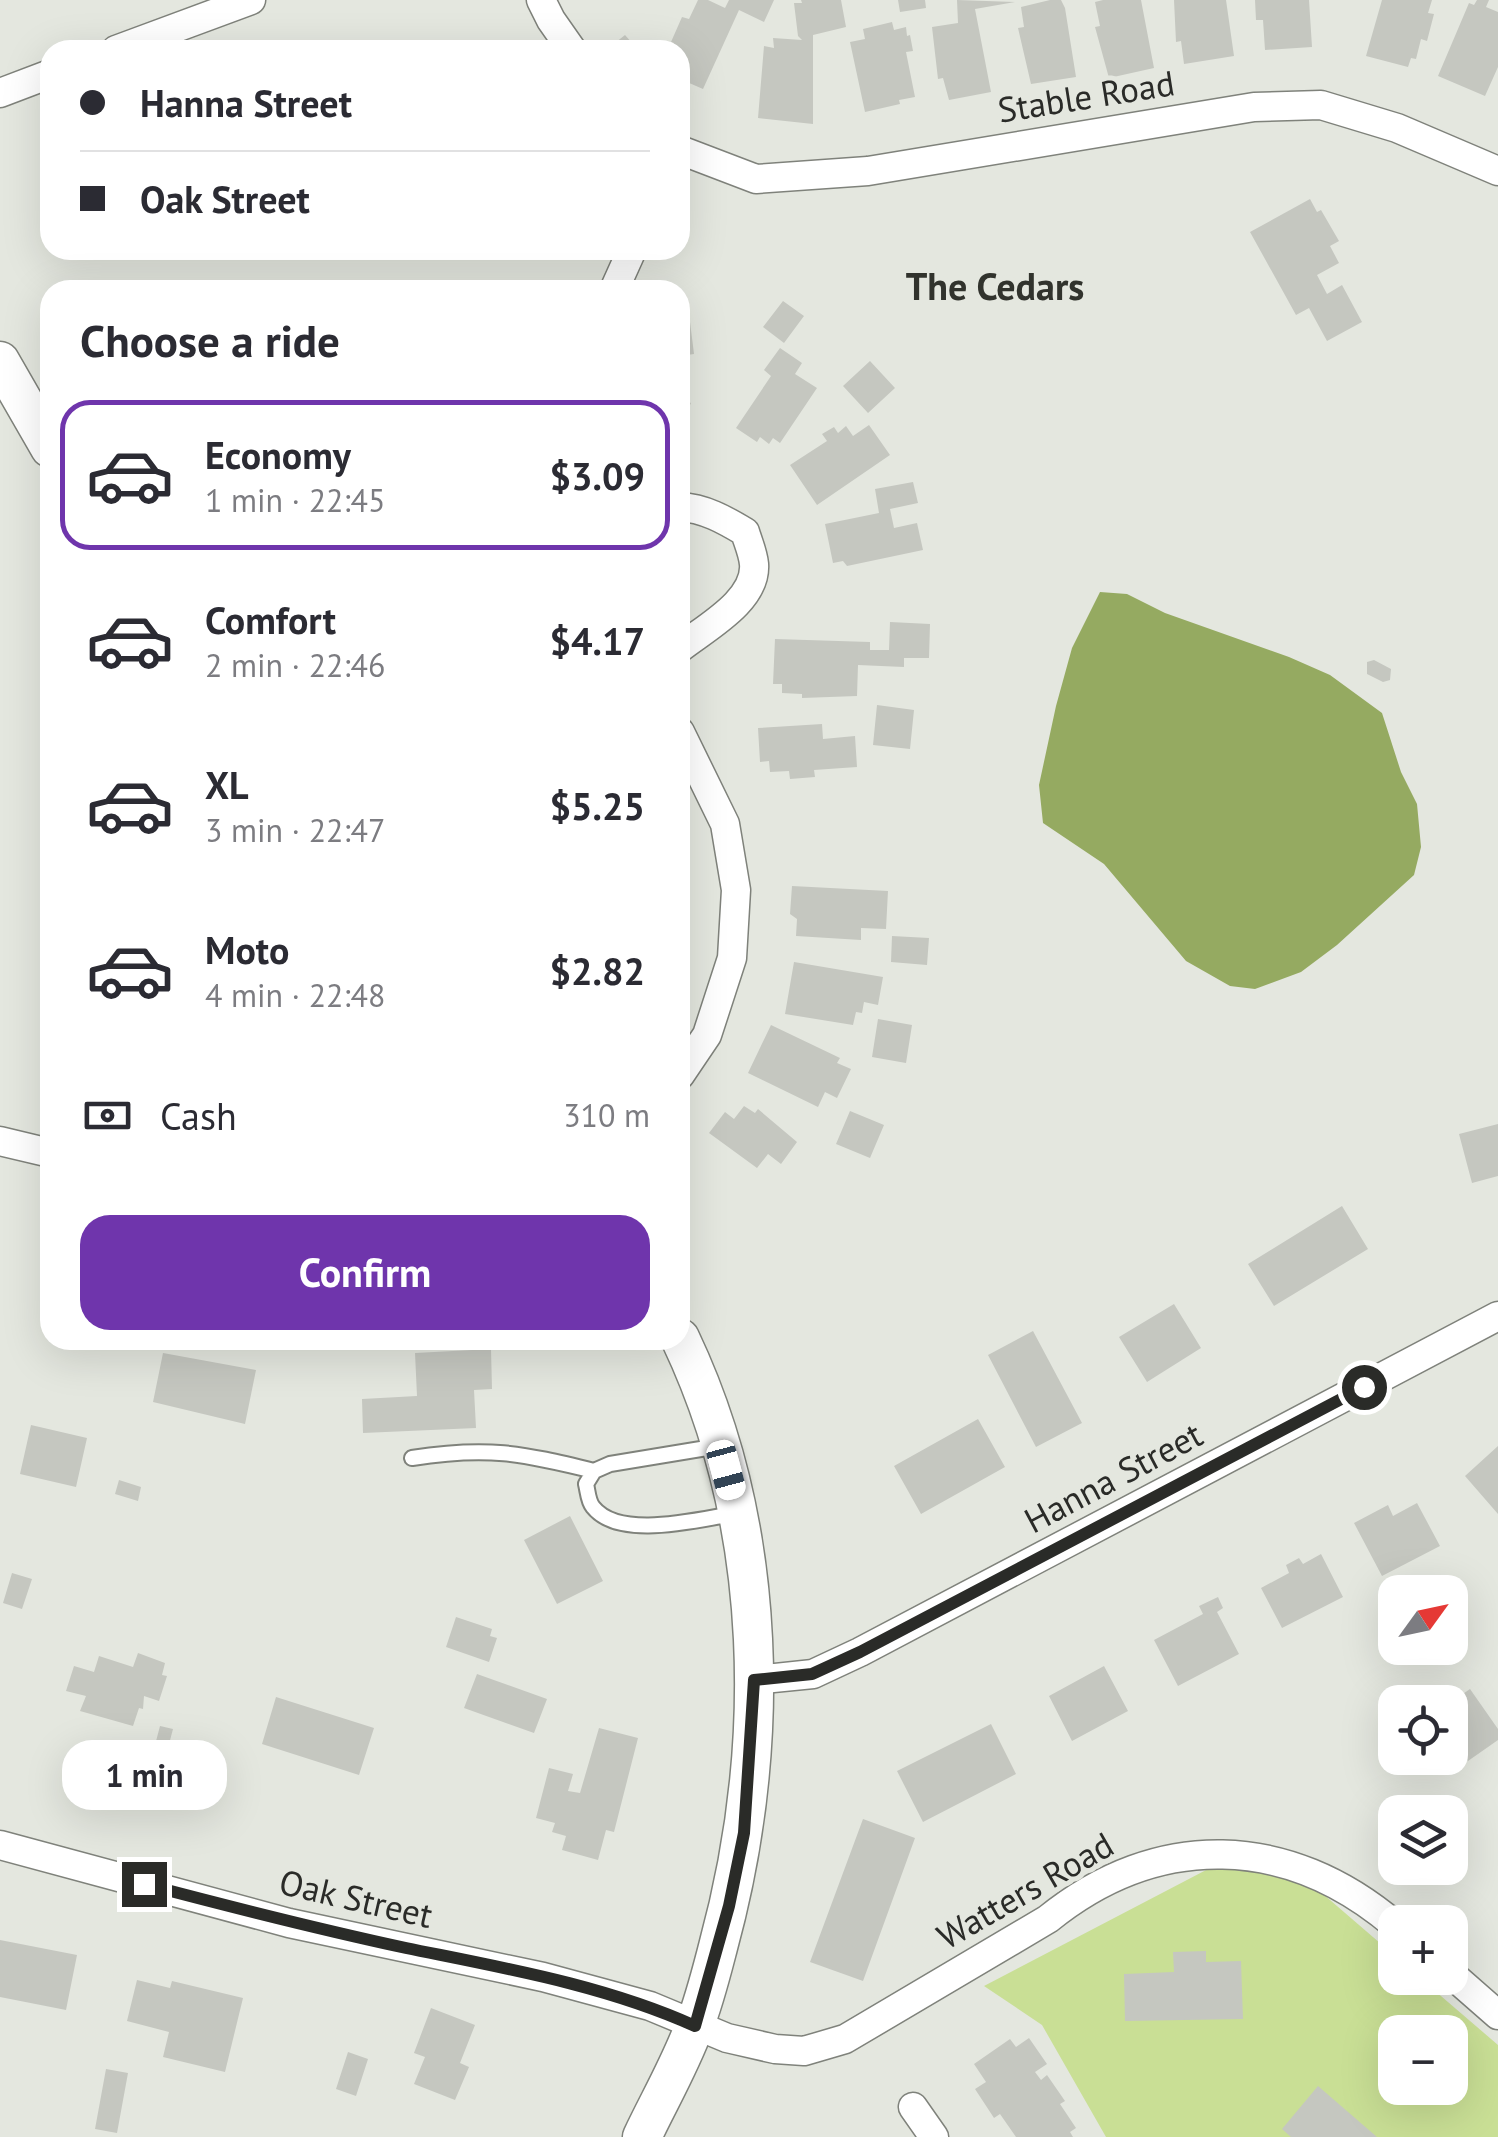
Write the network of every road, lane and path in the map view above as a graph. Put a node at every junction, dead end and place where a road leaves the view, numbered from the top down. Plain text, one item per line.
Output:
1 (252, 0) edge
2 (542, 0) edge
3 (143, 40) edge
4 (566, 40) edge
5 (40, 78) edge
6 (0, 93) edge
7 (690, 155) edge
8 (1498, 170) edge
9 (0, 361) edge
10 (40, 431) edge
11 (690, 510) edge
12 (690, 640) edge
13 (690, 753) edge
14 (690, 1060) edge
15 (0, 1141) edge
16 (40, 1151) edge
17 (1498, 1316) edge
18 (685, 1350) edge
19 (719, 1446) junction
20 (412, 1458) dead end
21 (594, 1471) junction
22 (736, 1514) junction
23 (754, 1680) junction
24 (0, 1845) edge
25 (1378, 1912) edge
26 (1468, 1988) edge
27 (1498, 2014) edge
28 (695, 2026) junction
29 (914, 2108) dead end
30 (642, 2137) edge
31 (934, 2137) edge

1 - 3 street
2 - 4 street
5 - 6 street
7 - 8 street, Stable Road
9 - 10 main road
11 - 12 street
13 - 14 street
15 - 16 street
17 - 23 street, Hanna Street
18 - 19 main road
19 - 21 lane
19 - 22 main road
20 - 21 lane
21 - 22 lane
22 - 23 main road
23 - 28 main road
24 - 28 street, Oak Street
25 - 28 street, Watters Road
26 - 27 street
28 - 30 main road
29 - 31 street

